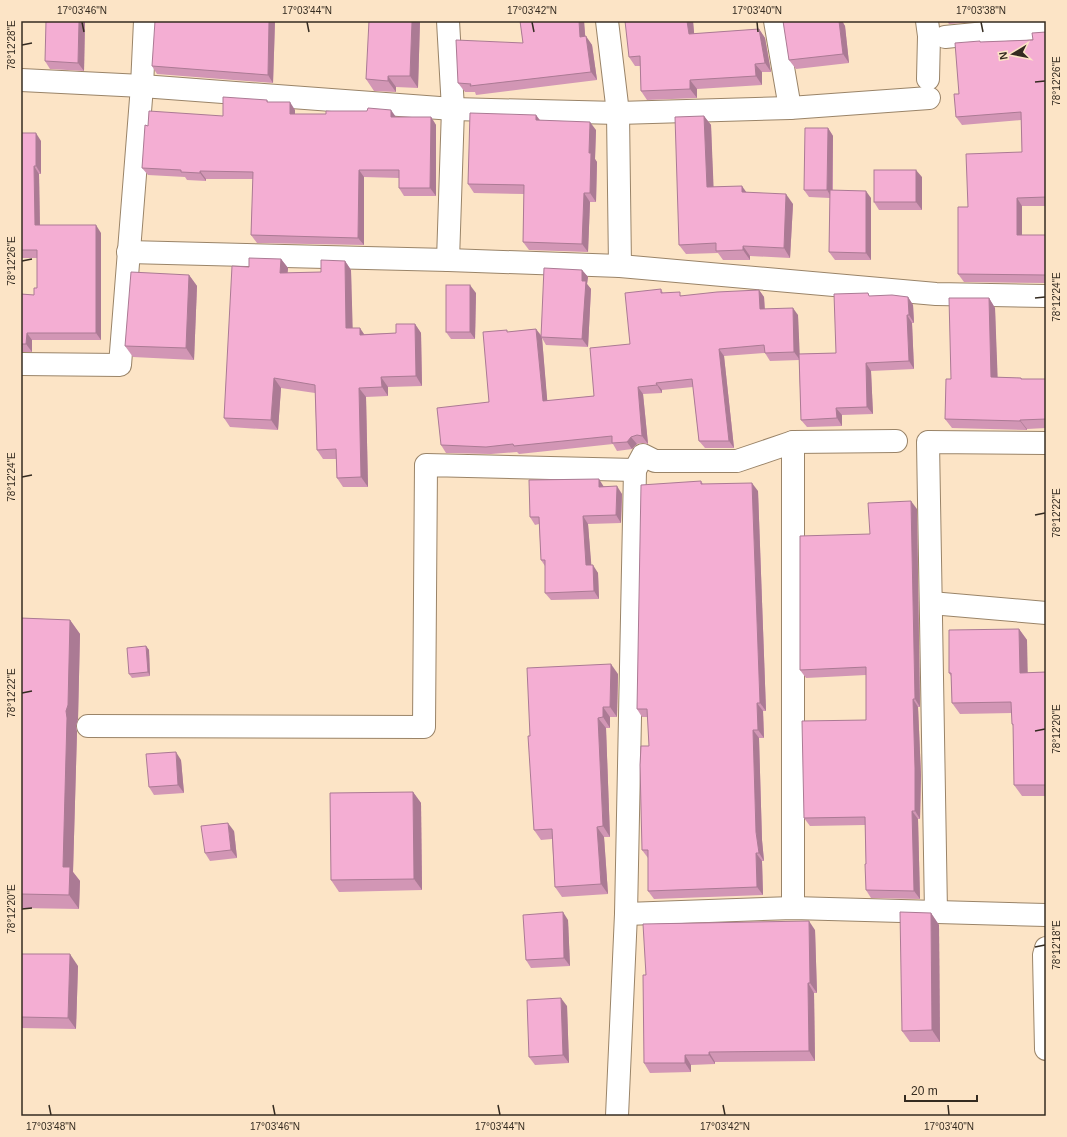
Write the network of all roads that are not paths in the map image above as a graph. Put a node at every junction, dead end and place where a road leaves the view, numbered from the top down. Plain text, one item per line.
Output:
1 (145, 21) edge
2 (448, 21) edge
3 (607, 21) edge
4 (775, 21) edge
5 (927, 21) edge
6 (1046, 27) edge
7 (945, 37) dead end
8 (21, 80) edge
9 (142, 86) junction
10 (790, 108) junction
11 (453, 109) junction
12 (618, 113) junction
13 (128, 252) junction
14 (448, 260) junction
15 (620, 266) junction
16 (1046, 296) edge
17 (21, 364) edge
18 (896, 441) dead end
19 (793, 442) junction
20 (1046, 443) edge
21 (635, 470) junction
22 (931, 603) junction
23 (1046, 613) edge
24 (88, 726) dead end
25 (793, 908) junction
26 (936, 912) junction
27 (626, 914) junction
28 (1046, 915) edge
29 (1046, 948) edge
30 (1046, 1049) edge
31 (617, 1116) edge

1 - 9 street
2 - 11 street
3 - 12 street
4 - 10 street
5 - 10 street
6 - 7 street
8 - 9 street
9 - 11 street
9 - 13 street
10 - 12 street
11 - 12 street
11 - 14 street
12 - 15 street
13 - 14 street
13 - 17 street
14 - 15 street
15 - 16 street
18 - 19 street
19 - 21 street
19 - 25 street
20 - 22 street
21 - 24 street
21 - 27 street
22 - 23 street
22 - 26 street
25 - 26 street
25 - 27 street
26 - 28 street
27 - 31 street
29 - 30 street

